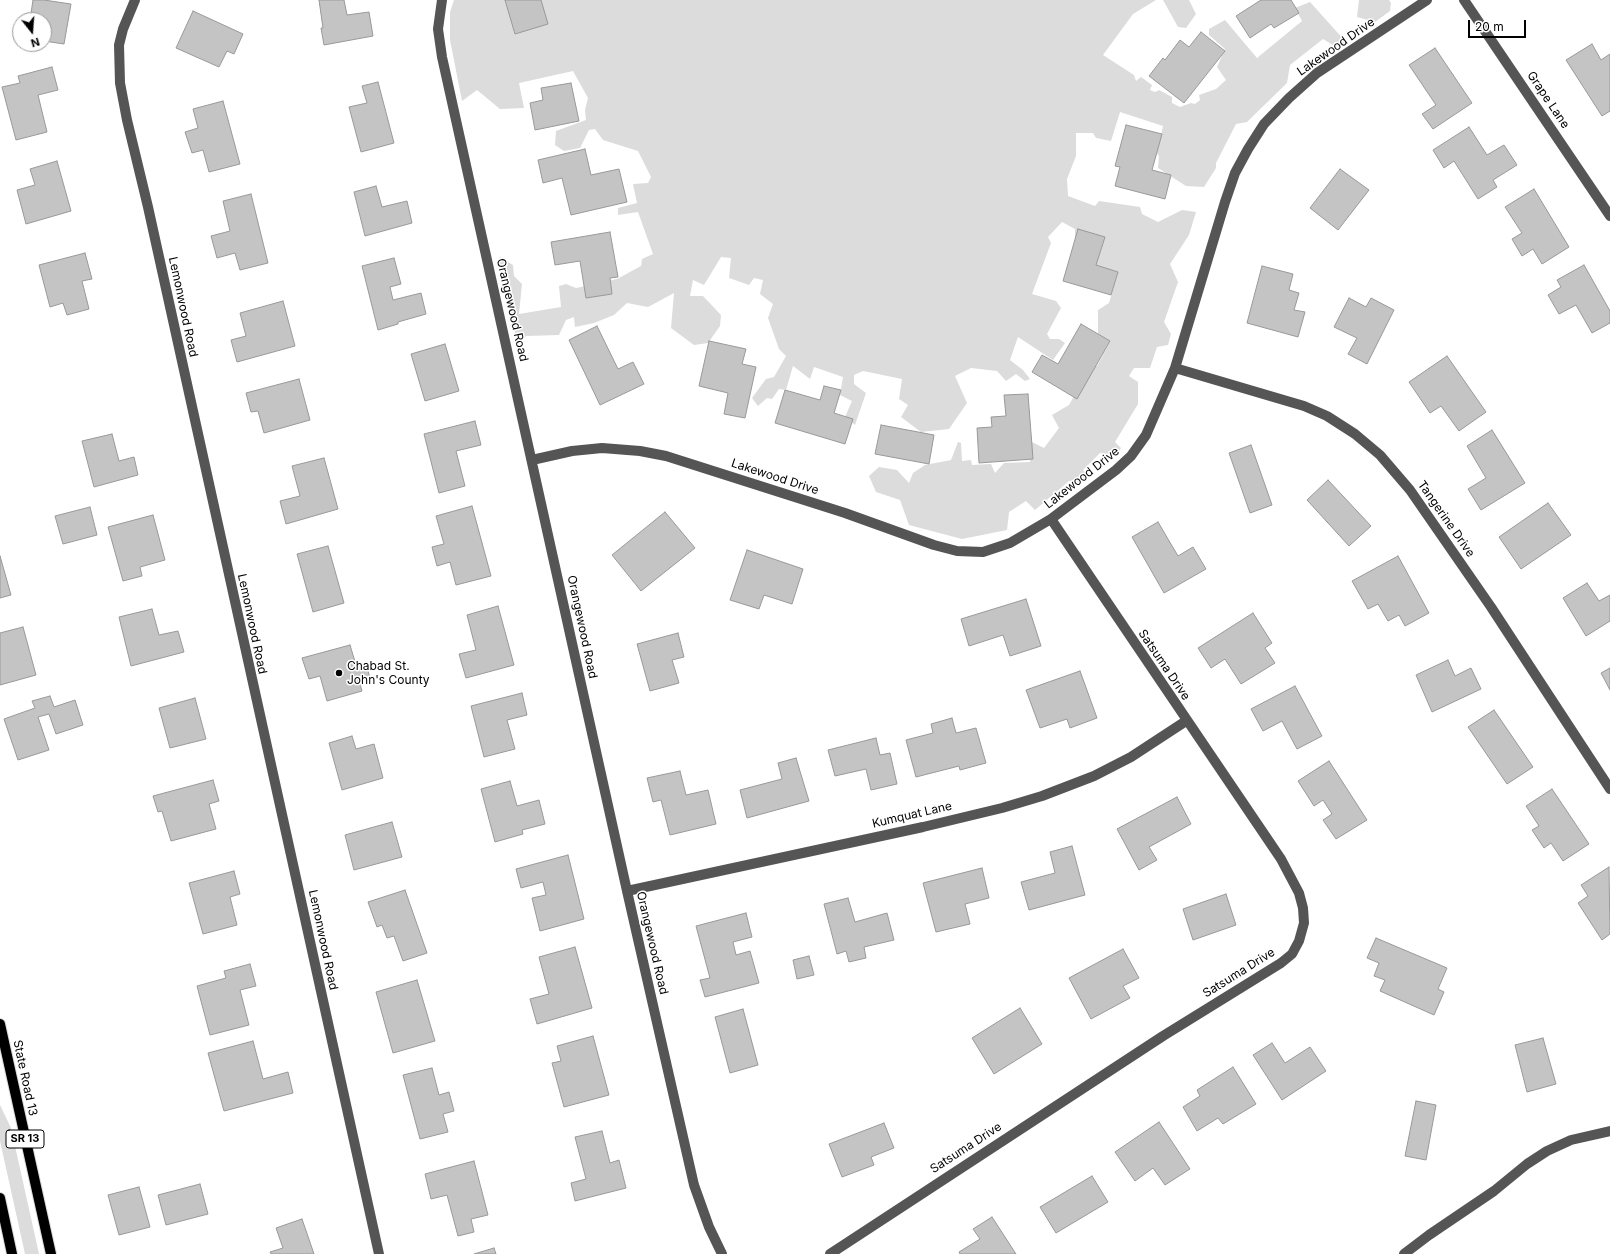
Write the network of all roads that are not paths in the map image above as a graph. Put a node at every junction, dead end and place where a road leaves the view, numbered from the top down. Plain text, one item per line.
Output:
1 (135, 0) edge
2 (442, 0) edge
3 (1427, 0) edge
4 (1464, 0) edge
5 (1610, 216) edge
6 (1175, 368) junction
7 (532, 460) junction
8 (1051, 519) junction
9 (1186, 721) junction
10 (1610, 789) edge
11 (627, 890) junction
12 (0, 1024) edge
13 (1610, 1131) edge
14 (0, 1198) edge
15 (12, 1254) edge
16 (51, 1254) edge
17 (379, 1254) edge
18 (722, 1254) edge
19 (830, 1254) edge
20 (1404, 1254) edge

1 - 17 street, Lemonwood Road
2 - 7 street, Orangewood Road
3 - 6 street, Lakewood Drive
4 - 5 street, Grape Lane
6 - 8 street, Lakewood Drive
6 - 10 street, Tangerine Drive
7 - 8 street, Lakewood Drive
7 - 11 street, Orangewood Road
8 - 9 street, Satsuma Drive
9 - 11 street, Kumquat Lane
9 - 19 street, Satsuma Drive
11 - 18 street, Orangewood Road
12 - 16 main road, State Road 13 / SR 13
13 - 20 street
14 - 15 main road

